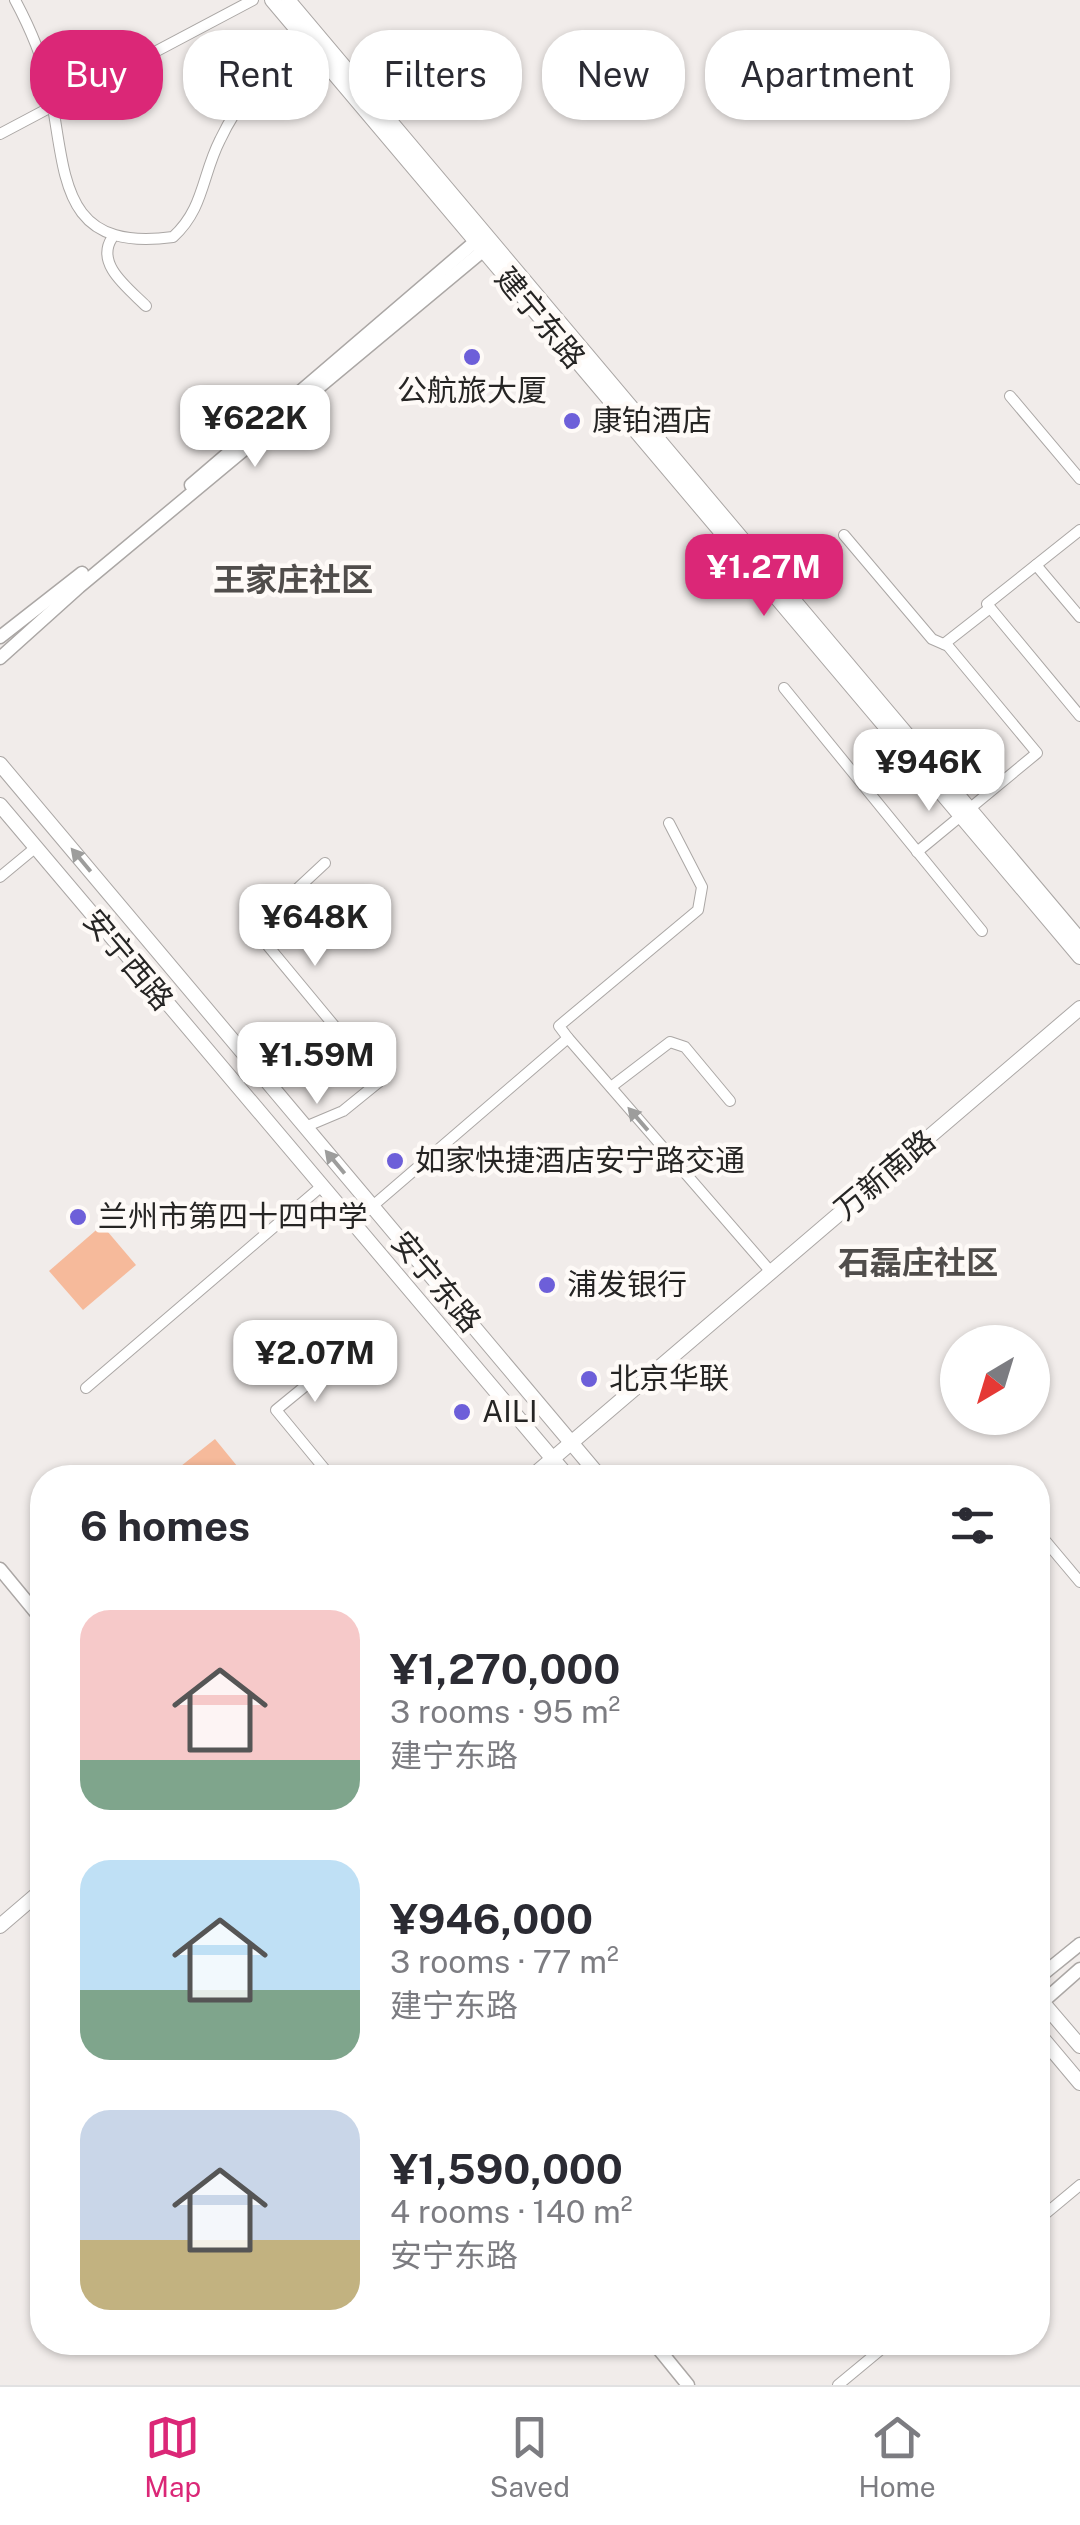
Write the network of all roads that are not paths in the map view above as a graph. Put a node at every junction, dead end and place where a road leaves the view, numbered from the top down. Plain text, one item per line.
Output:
1 (15, 0) edge
2 (253, 0) edge
3 (272, 0) edge
4 (288, 0) edge
5 (297, 30) edge
6 (30, 32) edge
7 (163, 47) edge
8 (329, 68) edge
9 (30, 117) edge
10 (55, 120) edge
11 (232, 120) edge
12 (0, 134) edge
13 (112, 238) junction
14 (484, 242) junction
15 (146, 306) dead end
16 (1010, 396) dead end
17 (1080, 480) edge
18 (1080, 530) edge
19 (844, 535) dead end
20 (1036, 565) junction
21 (990, 608) junction
22 (1080, 617) edge
23 (0, 637) edge
24 (944, 644) junction
25 (0, 658) edge
26 (784, 688) dead end
27 (1080, 716) edge
28 (0, 764) edge
29 (0, 805) edge
30 (964, 809) junction
31 (670, 823) dead end
32 (35, 848) junction
33 (918, 852) junction
34 (325, 863) dead end
35 (0, 877) edge
36 (982, 932) dead end
37 (1080, 940) edge
38 (1080, 957) edge
39 (1080, 1008) edge
40 (568, 1038) junction
41 (610, 1087) junction
42 (730, 1101) dead end
43 (305, 1127) junction
44 (323, 1185) junction
45 (372, 1206) junction
46 (354, 1222) junction
47 (771, 1272) junction
48 (364, 1338) dead end
49 (86, 1388) dead end
50 (572, 1443) junction
51 (554, 1459) junction
52 (321, 1465) edge
53 (546, 1465) edge
54 (559, 1465) edge
55 (590, 1465) edge
56 (1050, 1546) edge
57 (0, 1569) edge
58 (1080, 1582) edge
59 (30, 1605) edge
60 (30, 1900) edge
61 (0, 1926) edge
62 (1080, 1944) edge
63 (1050, 1968) edge
64 (1080, 1969) edge
65 (1050, 1992) edge
66 (1050, 2013) edge
67 (1078, 2044) edge
68 (1050, 2048) edge
69 (1057, 2056) junction
70 (1080, 2083) edge
71 (1080, 2185) edge
72 (1050, 2210) edge
73 (664, 2355) edge
74 (874, 2355) edge
75 (688, 2385) edge
76 (838, 2385) edge

1 - 6 street
2 - 7 street
3 - 5 main road, 建宁东路
4 - 14 main road, 建宁东路
8 - 14 main road, 建宁东路
9 - 12 street
10 - 13 street
11 - 13 street
13 - 15 street
14 - 23 street
14 - 25 street
14 - 30 main road, 建宁东路
16 - 17 street
18 - 20 street
19 - 24 street
20 - 21 street
20 - 22 street
21 - 24 street
21 - 27 street
24 - 30 street
26 - 33 street
43 -> 28 main road, 安宁东路
29 - 32 main road, 安宁西路
30 - 33 street
30 - 37 main road, 建宁东路
30 - 38 main road, 建宁东路
31 - 40 street
32 - 35 street
32 - 44 main road, 安宁西路
33 - 36 street
34 - 43 street
39 - 47 main road, 万新南路
40 - 41 street
40 - 45 street
41 - 42 street
47 -> 41 street
45 -> 43 main road, 安宁东路
44 - 46 main road, 安宁西路
44 - 49 street
45 - 46 street
45 - 50 main road, 安宁东路
46 - 51 main road, 安宁西路
47 - 50 main road, 万新南路
48 - 52 street
50 - 51 main road, 万新南路
50 - 55 main road, 安宁东路
51 - 53 main road, 万新南路
51 - 54 main road, 安宁西路
56 - 58 street
57 - 59 street
60 - 61 main road
62 - 63 street
64 - 65 street
66 - 67 main road
67 - 69 main road
68 - 69 main road
69 - 70 main road
71 - 72 street
73 - 75 street
74 - 76 street

